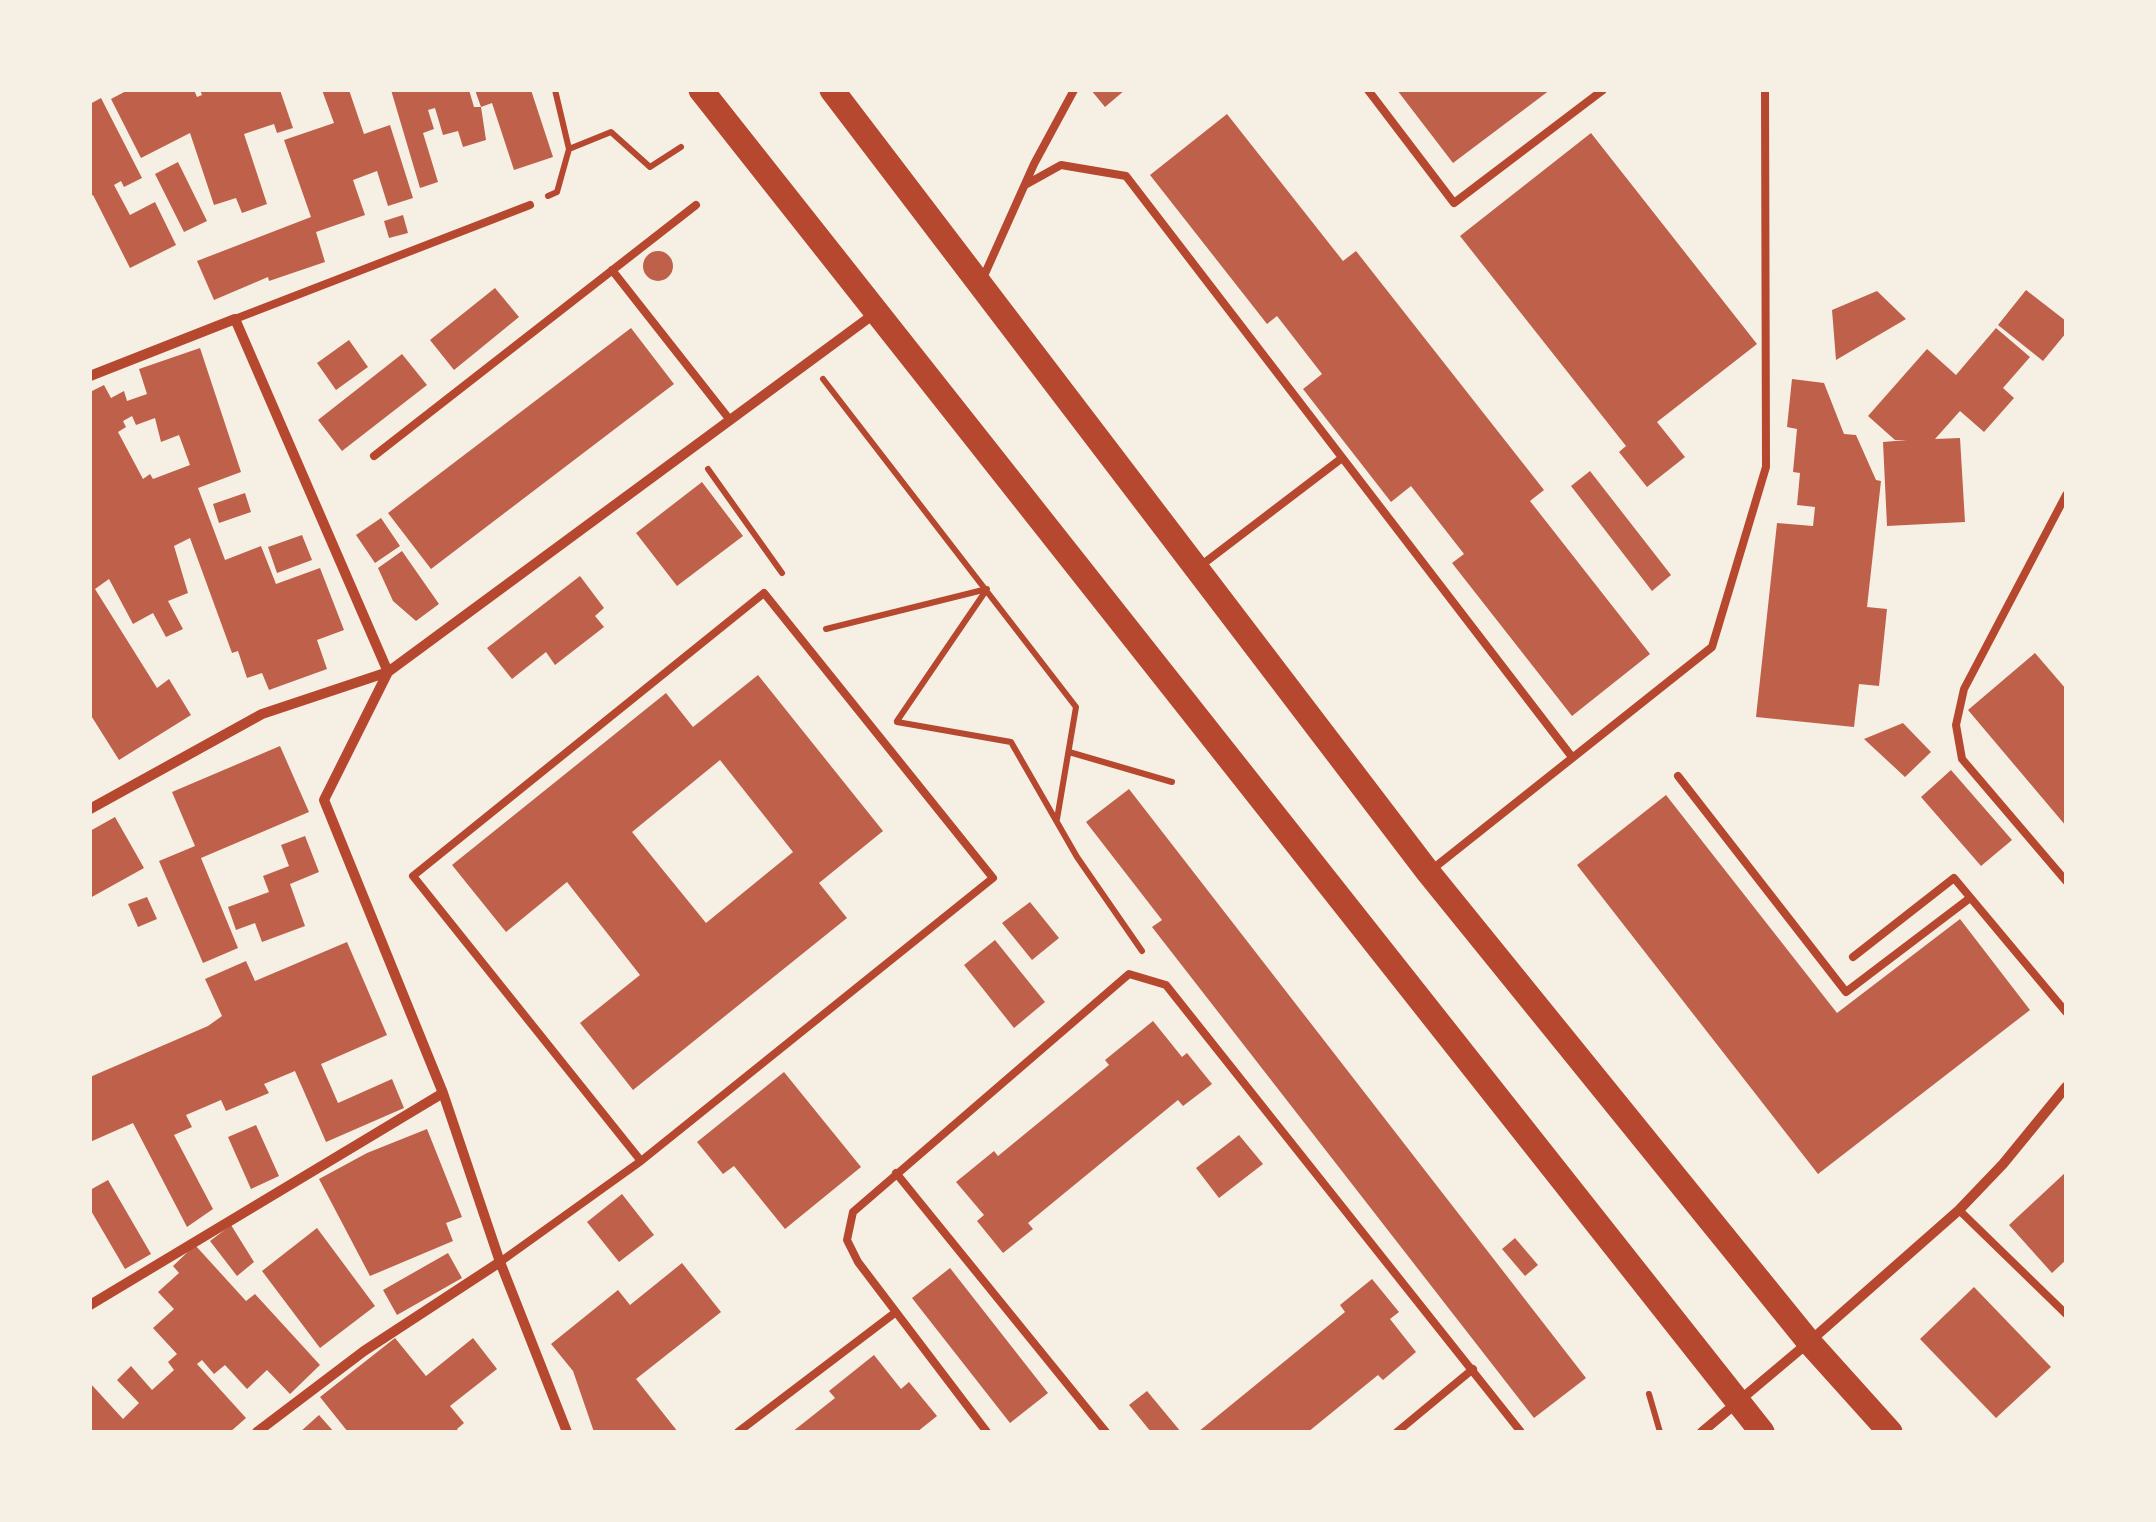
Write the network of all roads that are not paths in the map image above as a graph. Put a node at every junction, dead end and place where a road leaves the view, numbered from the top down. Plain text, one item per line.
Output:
1 (701, 90) edge
2 (832, 90) edge
3 (1074, 90) edge
4 (1368, 90) edge
5 (1603, 90) edge
6 (1765, 90) edge
7 (1024, 185) junction
8 (530, 204) road end
9 (696, 204) dead end
10 (612, 270) junction
11 (979, 287) junction
12 (875, 314) junction
13 (235, 319) junction
14 (90, 376) edge
15 (730, 420) junction
16 (374, 456) dead end
17 (1342, 458) junction
18 (2066, 495) edge
19 (1195, 569) junction
20 (388, 672) junction
21 (1572, 757) junction
22 (1678, 776) dead end
23 (90, 809) edge
24 (1428, 872) junction
25 (2066, 882) edge
26 (1970, 898) junction
27 (1852, 957) dead end
28 (2066, 1012) edge
29 (2066, 1087) edge
30 (443, 1093) junction
31 (641, 1160) junction
32 (896, 1173) junction
33 (1958, 1210) junction
34 (500, 1262) junction
35 (90, 1305) edge
36 (896, 1312) junction
37 (2066, 1314) edge
38 (1809, 1342) junction
39 (1473, 1369) junction
40 (1737, 1404) junction
41 (257, 1432) edge
42 (567, 1432) edge
43 (738, 1432) edge
44 (987, 1432) edge
45 (1106, 1432) edge
46 (1397, 1432) edge
47 (1521, 1432) edge
48 (1702, 1432) edge
49 (1762, 1432) edge
50 (1890, 1432) edge

1 - 12 main road
2 - 11 main road
3 - 7 lane
4 - 5 lane
6 - 21 lane
7 - 11 lane
7 - 17 lane
8 - 13 lane
9 - 10 lane
10 - 15 lane
10 - 16 lane
11 - 19 main road
12 - 15 street
12 - 40 main road
13 - 14 street
13 - 20 street
15 - 20 street
17 - 19 lane
17 - 21 lane
18 - 25 lane
19 - 24 main road
20 - 23 street
20 - 30 street
21 - 24 lane
22 - 26 lane
24 - 38 main road
26 - 27 lane
26 - 28 lane
29 - 33 street
30 - 34 street
30 - 35 street
31 - 31 lane
31 - 34 lane
32 - 36 lane
32 - 39 lane
32 - 45 lane
33 - 37 lane
33 - 38 street
34 - 41 street
34 - 42 street
36 - 43 lane
36 - 44 lane
38 - 40 street
38 - 50 main road
39 - 46 lane
39 - 47 lane
40 - 48 street
40 - 49 main road

